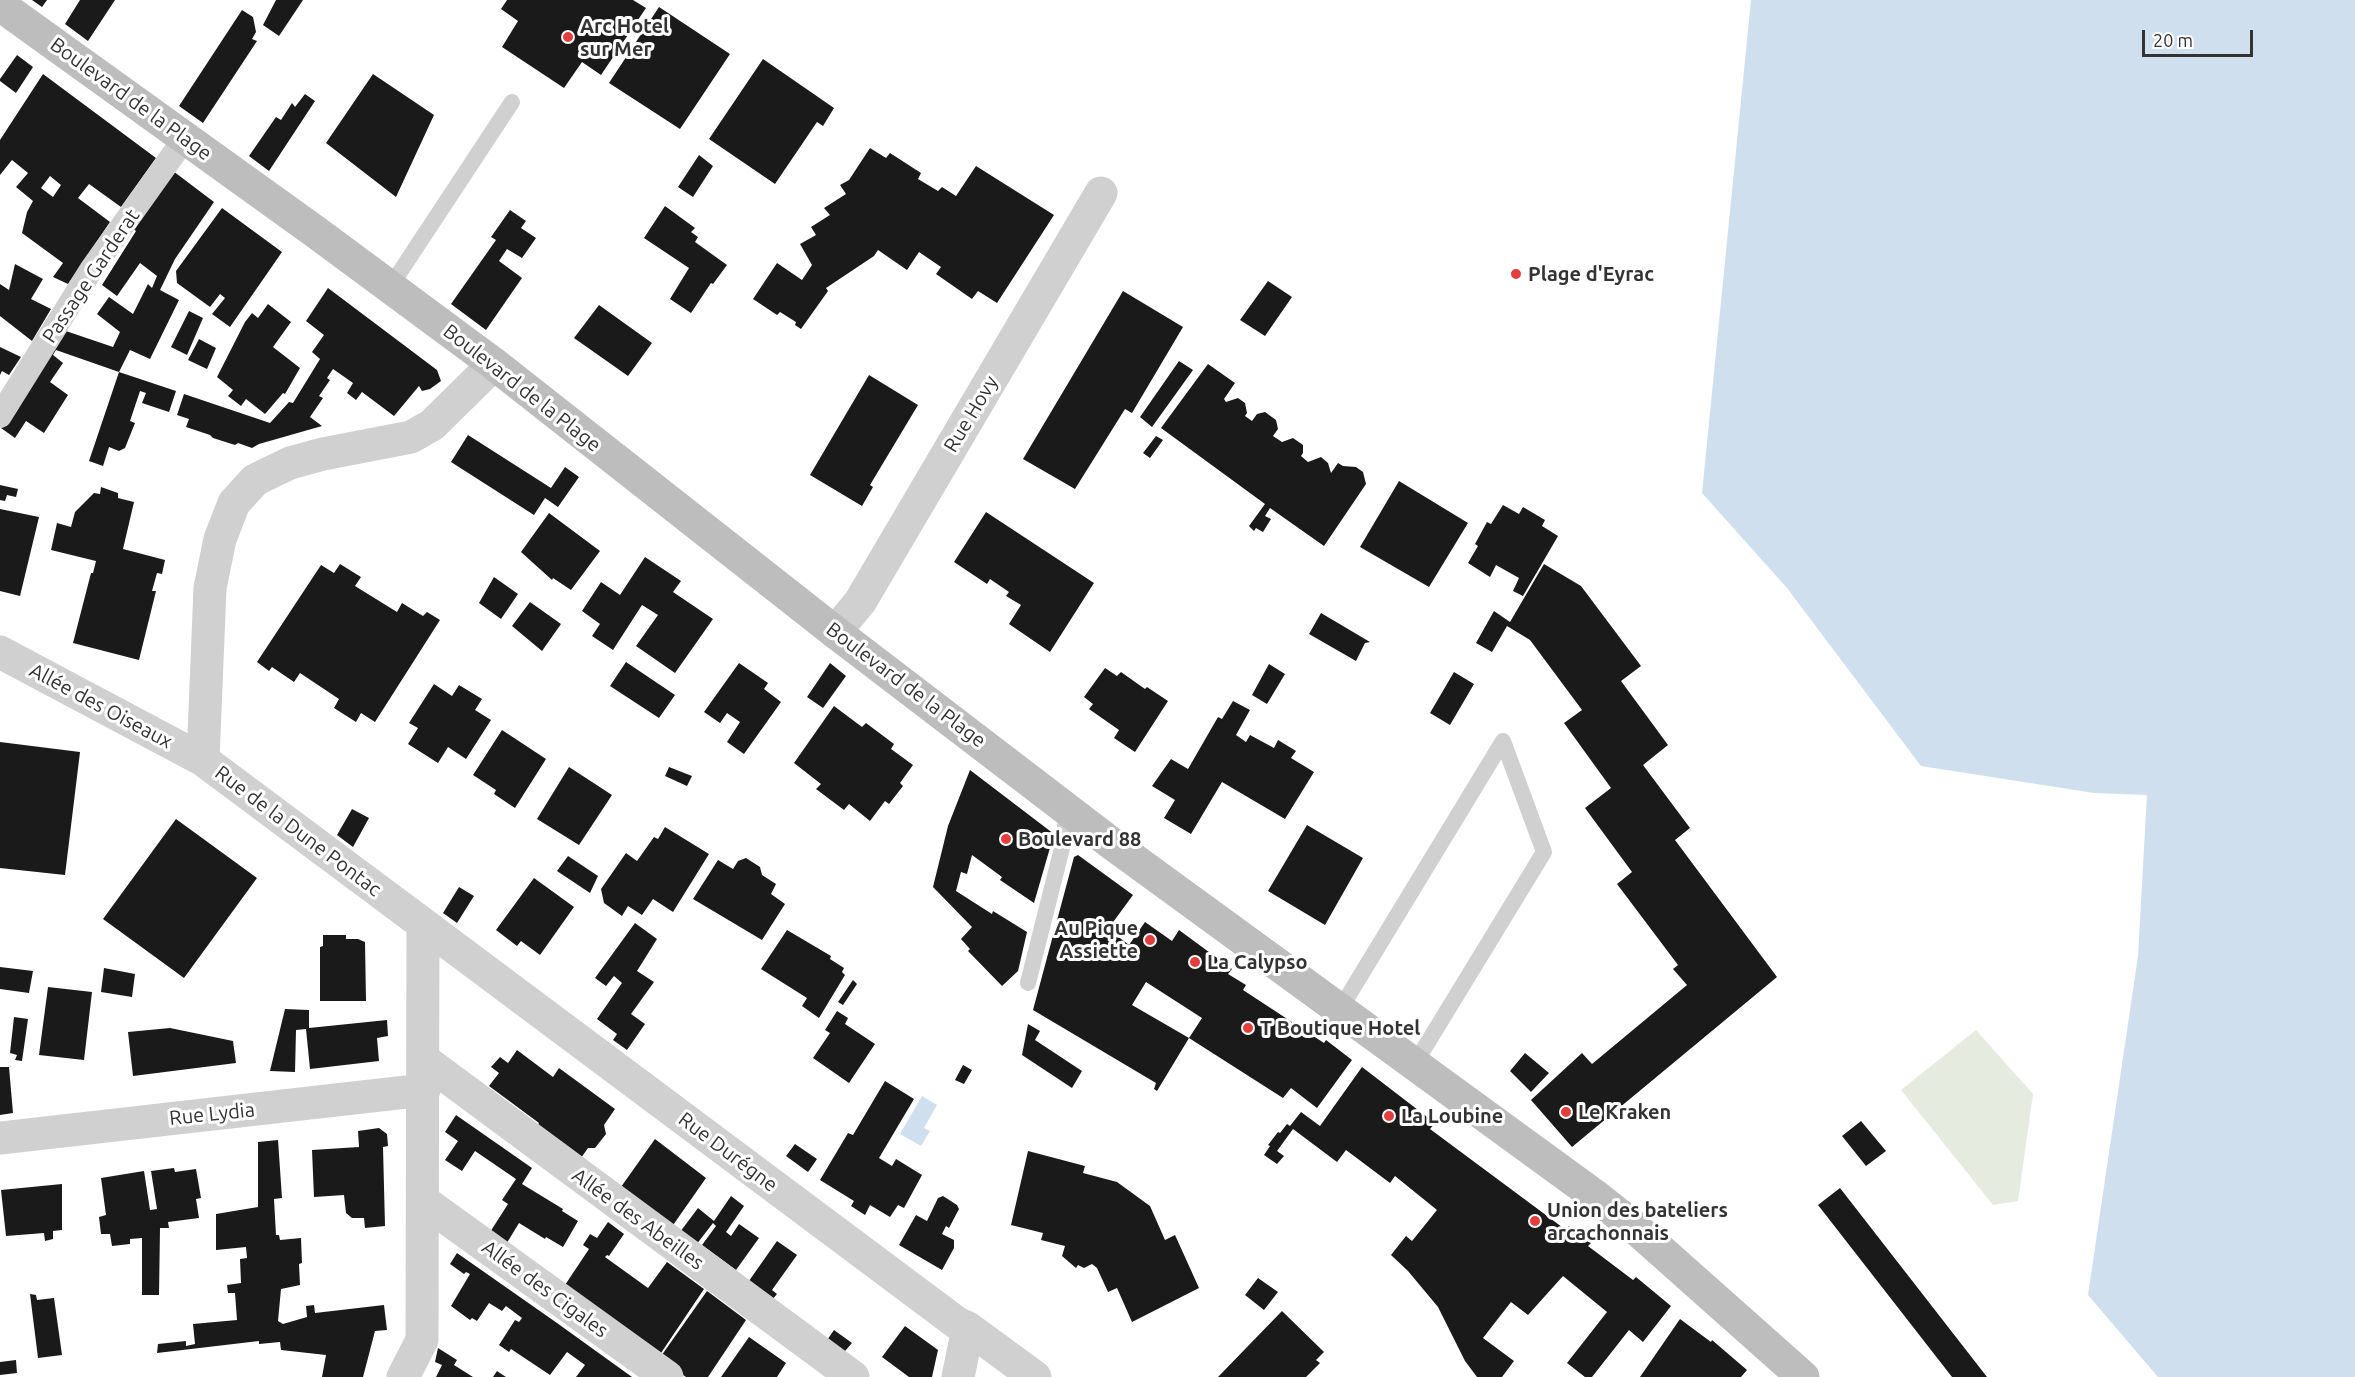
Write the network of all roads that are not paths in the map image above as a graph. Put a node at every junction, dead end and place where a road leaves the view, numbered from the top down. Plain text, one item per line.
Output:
1 (0, 5) edge
2 (512, 102) dead end
3 (185, 138) junction
4 (1101, 193) dead end
5 (390, 287) junction
6 (494, 364) junction
7 (0, 416) edge
8 (835, 632) junction
9 (0, 652) edge
10 (203, 760) junction
11 (1066, 808) junction
12 (423, 924) junction
13 (1028, 982) dead end
14 (1339, 1011) junction
15 (1414, 1065) junction
16 (424, 1075) junction
17 (0, 1137) edge
18 (423, 1202) junction
19 (968, 1328) junction
20 (403, 1377) edge
21 (667, 1377) edge
22 (853, 1377) edge
23 (958, 1377) edge
24 (1035, 1377) edge
25 (1803, 1377) edge

1 - 3 main road, Boulevard de la Plage
2 - 5 lane
3 - 5 main road, Boulevard de la Plage
3 - 7 street, Passage Garderat
4 - 8 street, Rue Hovy
5 - 6 main road, Boulevard de la Plage
6 - 8 main road, Boulevard de la Plage
6 - 10 street, Rue de la Dune Pontac
8 - 11 main road, Boulevard de la Plage
9 - 10 street, Allée des Oiseaux
10 - 12 street, Rue de la Dune Pontac
11 - 13 lane
11 - 14 main road, Boulevard de la Plage
12 - 16 street
12 - 19 street, Rue Durégne
14 - 15 main road, Boulevard de la Plage
14 - 15 lane
15 - 25 main road, Boulevard de la Plage
16 - 17 street, Rue Lydia
16 - 18 street
16 - 22 street, Allée des Abeilles
18 - 20 street
18 - 21 street, Allée des Cigales
19 - 23 street
19 - 24 street, Rue Durégne

